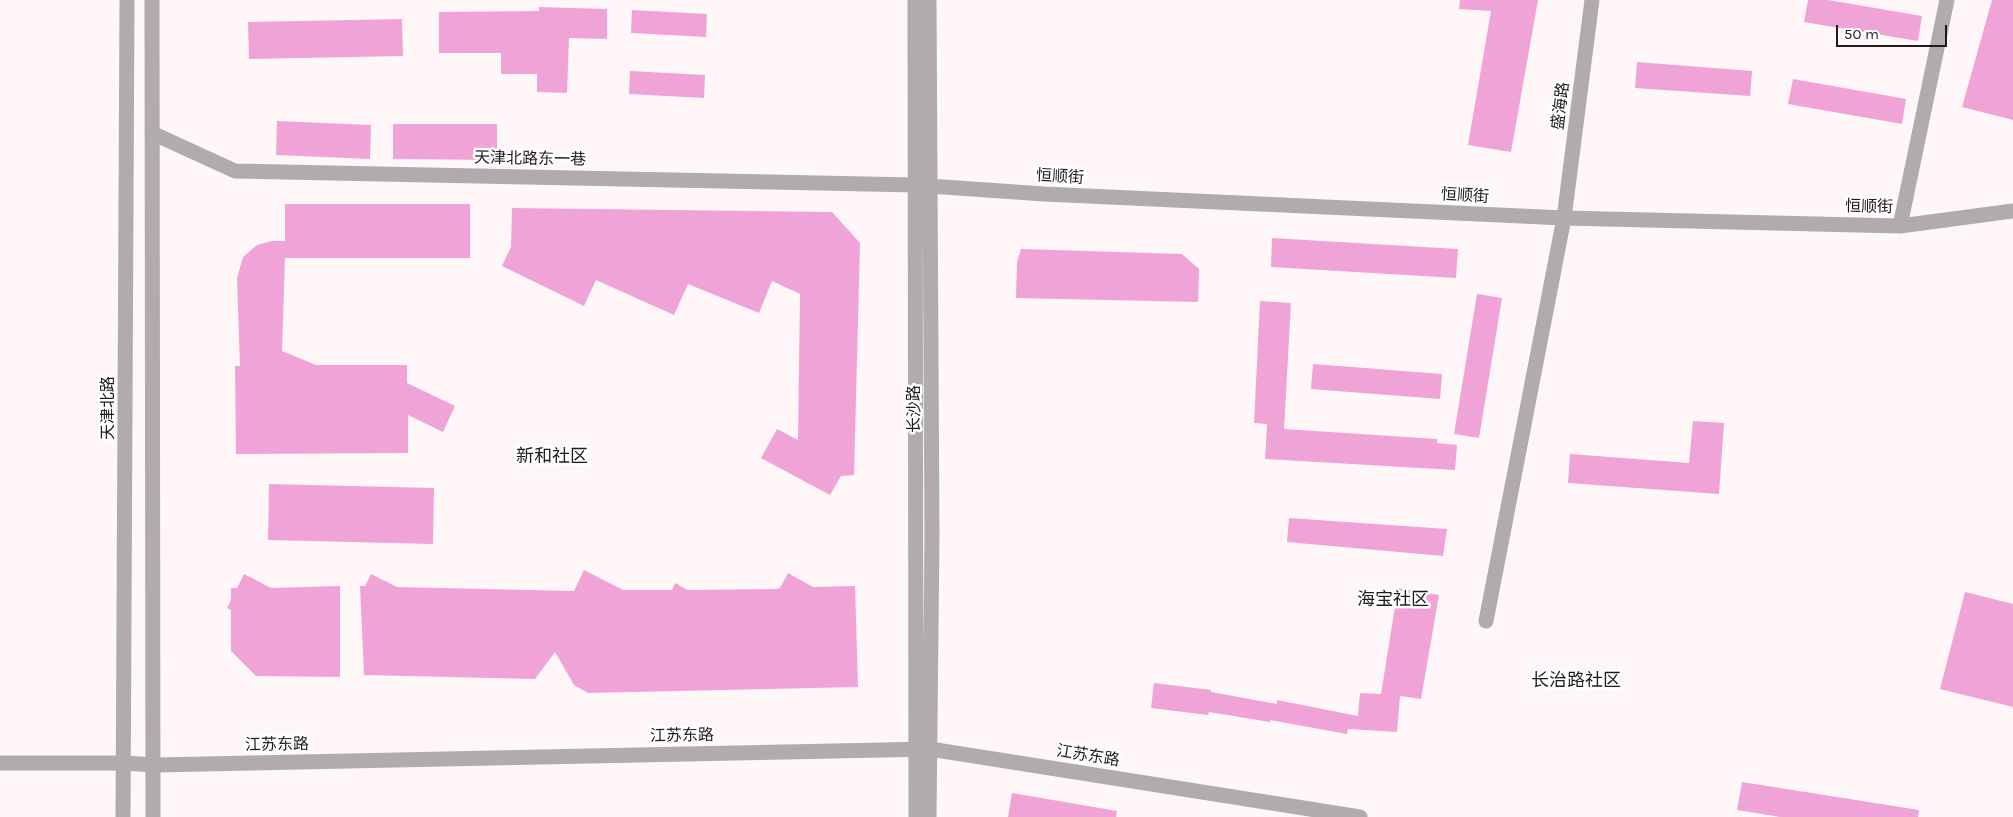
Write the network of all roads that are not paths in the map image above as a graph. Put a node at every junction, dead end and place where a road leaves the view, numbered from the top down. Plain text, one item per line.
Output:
1 (127, 0) edge
2 (152, 0) edge
3 (914, 0) edge
4 (929, 0) edge
5 (1592, 0) edge
6 (1947, 0) edge
7 (152, 133) junction
8 (922, 186) junction
9 (2013, 211) edge
10 (1564, 218) junction
11 (1900, 226) junction
12 (1486, 621) dead end
13 (923, 749) junction
14 (0, 763) edge
15 (124, 763) junction
16 (154, 765) junction
17 (123, 817) edge
18 (153, 817) edge
19 (916, 817) edge
20 (929, 817) edge
21 (1360, 817) edge

1 - 15 street, 天津北路
2 - 7 street
3 - 8 street, 长沙路
4 - 8 street, 长沙路
5 - 10 street, 盛海路
6 - 11 street
7 - 8 street, 天津北路东一巷
7 - 16 street
8 - 10 street, 恒顺街
8 - 13 street, 长沙路
9 - 11 street, 恒顺街
10 - 11 street, 恒顺街
10 - 12 street, 盛海路
13 - 16 street, 江苏东路
13 - 19 street, 长沙路
13 - 20 street, 长沙路
13 - 21 street, 江苏东路
14 - 15 street, 江苏东路
15 - 16 street, 江苏东路
15 - 17 street, 天津北路
16 - 18 street

